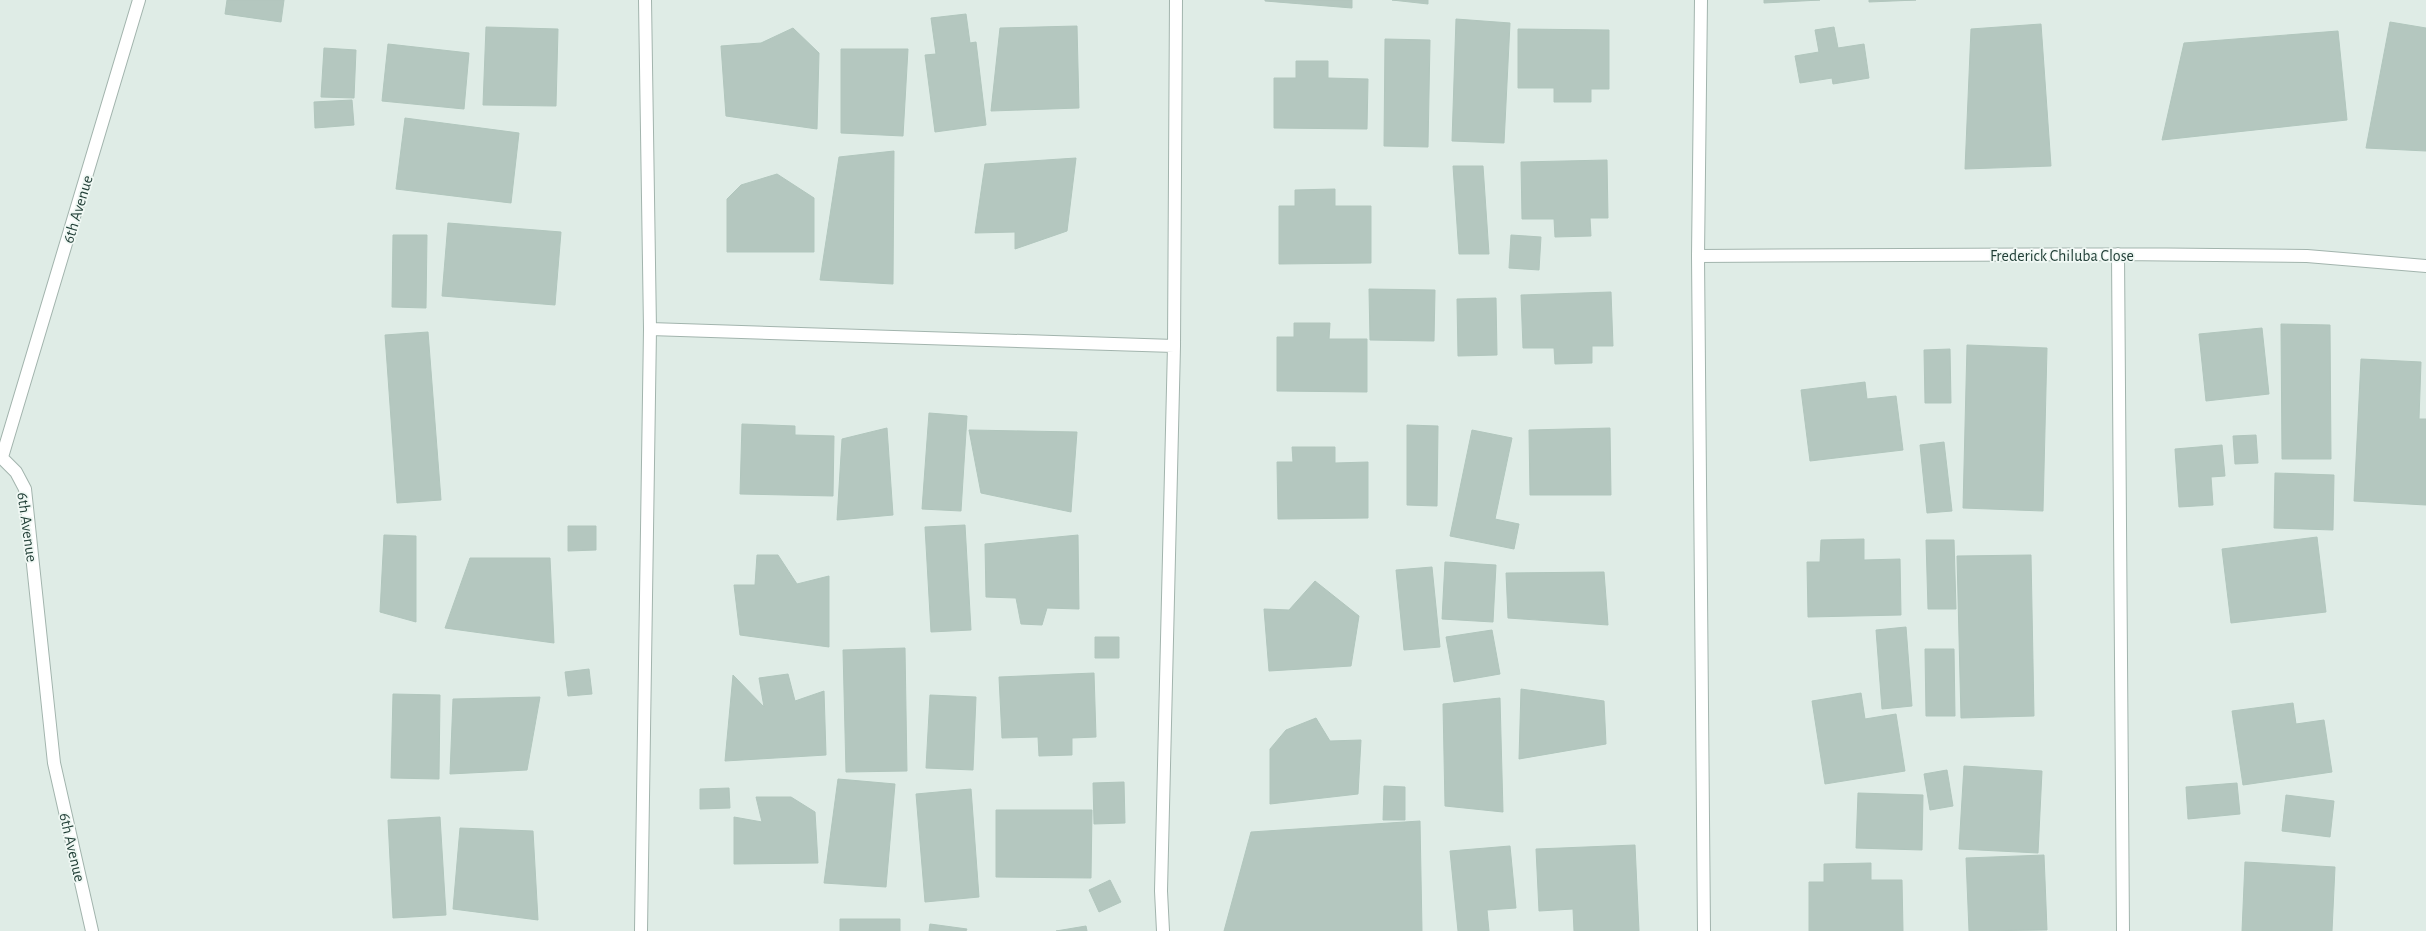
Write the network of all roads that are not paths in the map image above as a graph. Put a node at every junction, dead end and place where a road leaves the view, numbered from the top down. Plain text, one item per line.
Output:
1 (139, 0) edge
2 (645, 0) edge
3 (1176, 0) edge
4 (1701, 0) edge
5 (2118, 254) junction
6 (1698, 256) junction
7 (2426, 266) edge
8 (650, 330) junction
9 (1174, 346) junction
10 (1, 457) edge
11 (92, 931) edge
12 (642, 931) edge
13 (1163, 931) edge
14 (1704, 931) edge
15 (2123, 931) edge

1 - 10 street, 6th Avenue
2 - 8 street
3 - 9 street
4 - 6 street
5 - 6 street, Frederick Chiluba Close
5 - 7 street, Frederick Chiluba Close
5 - 15 street
6 - 14 street
8 - 9 street
8 - 12 street
9 - 13 street
10 - 11 street, 6th Avenue

